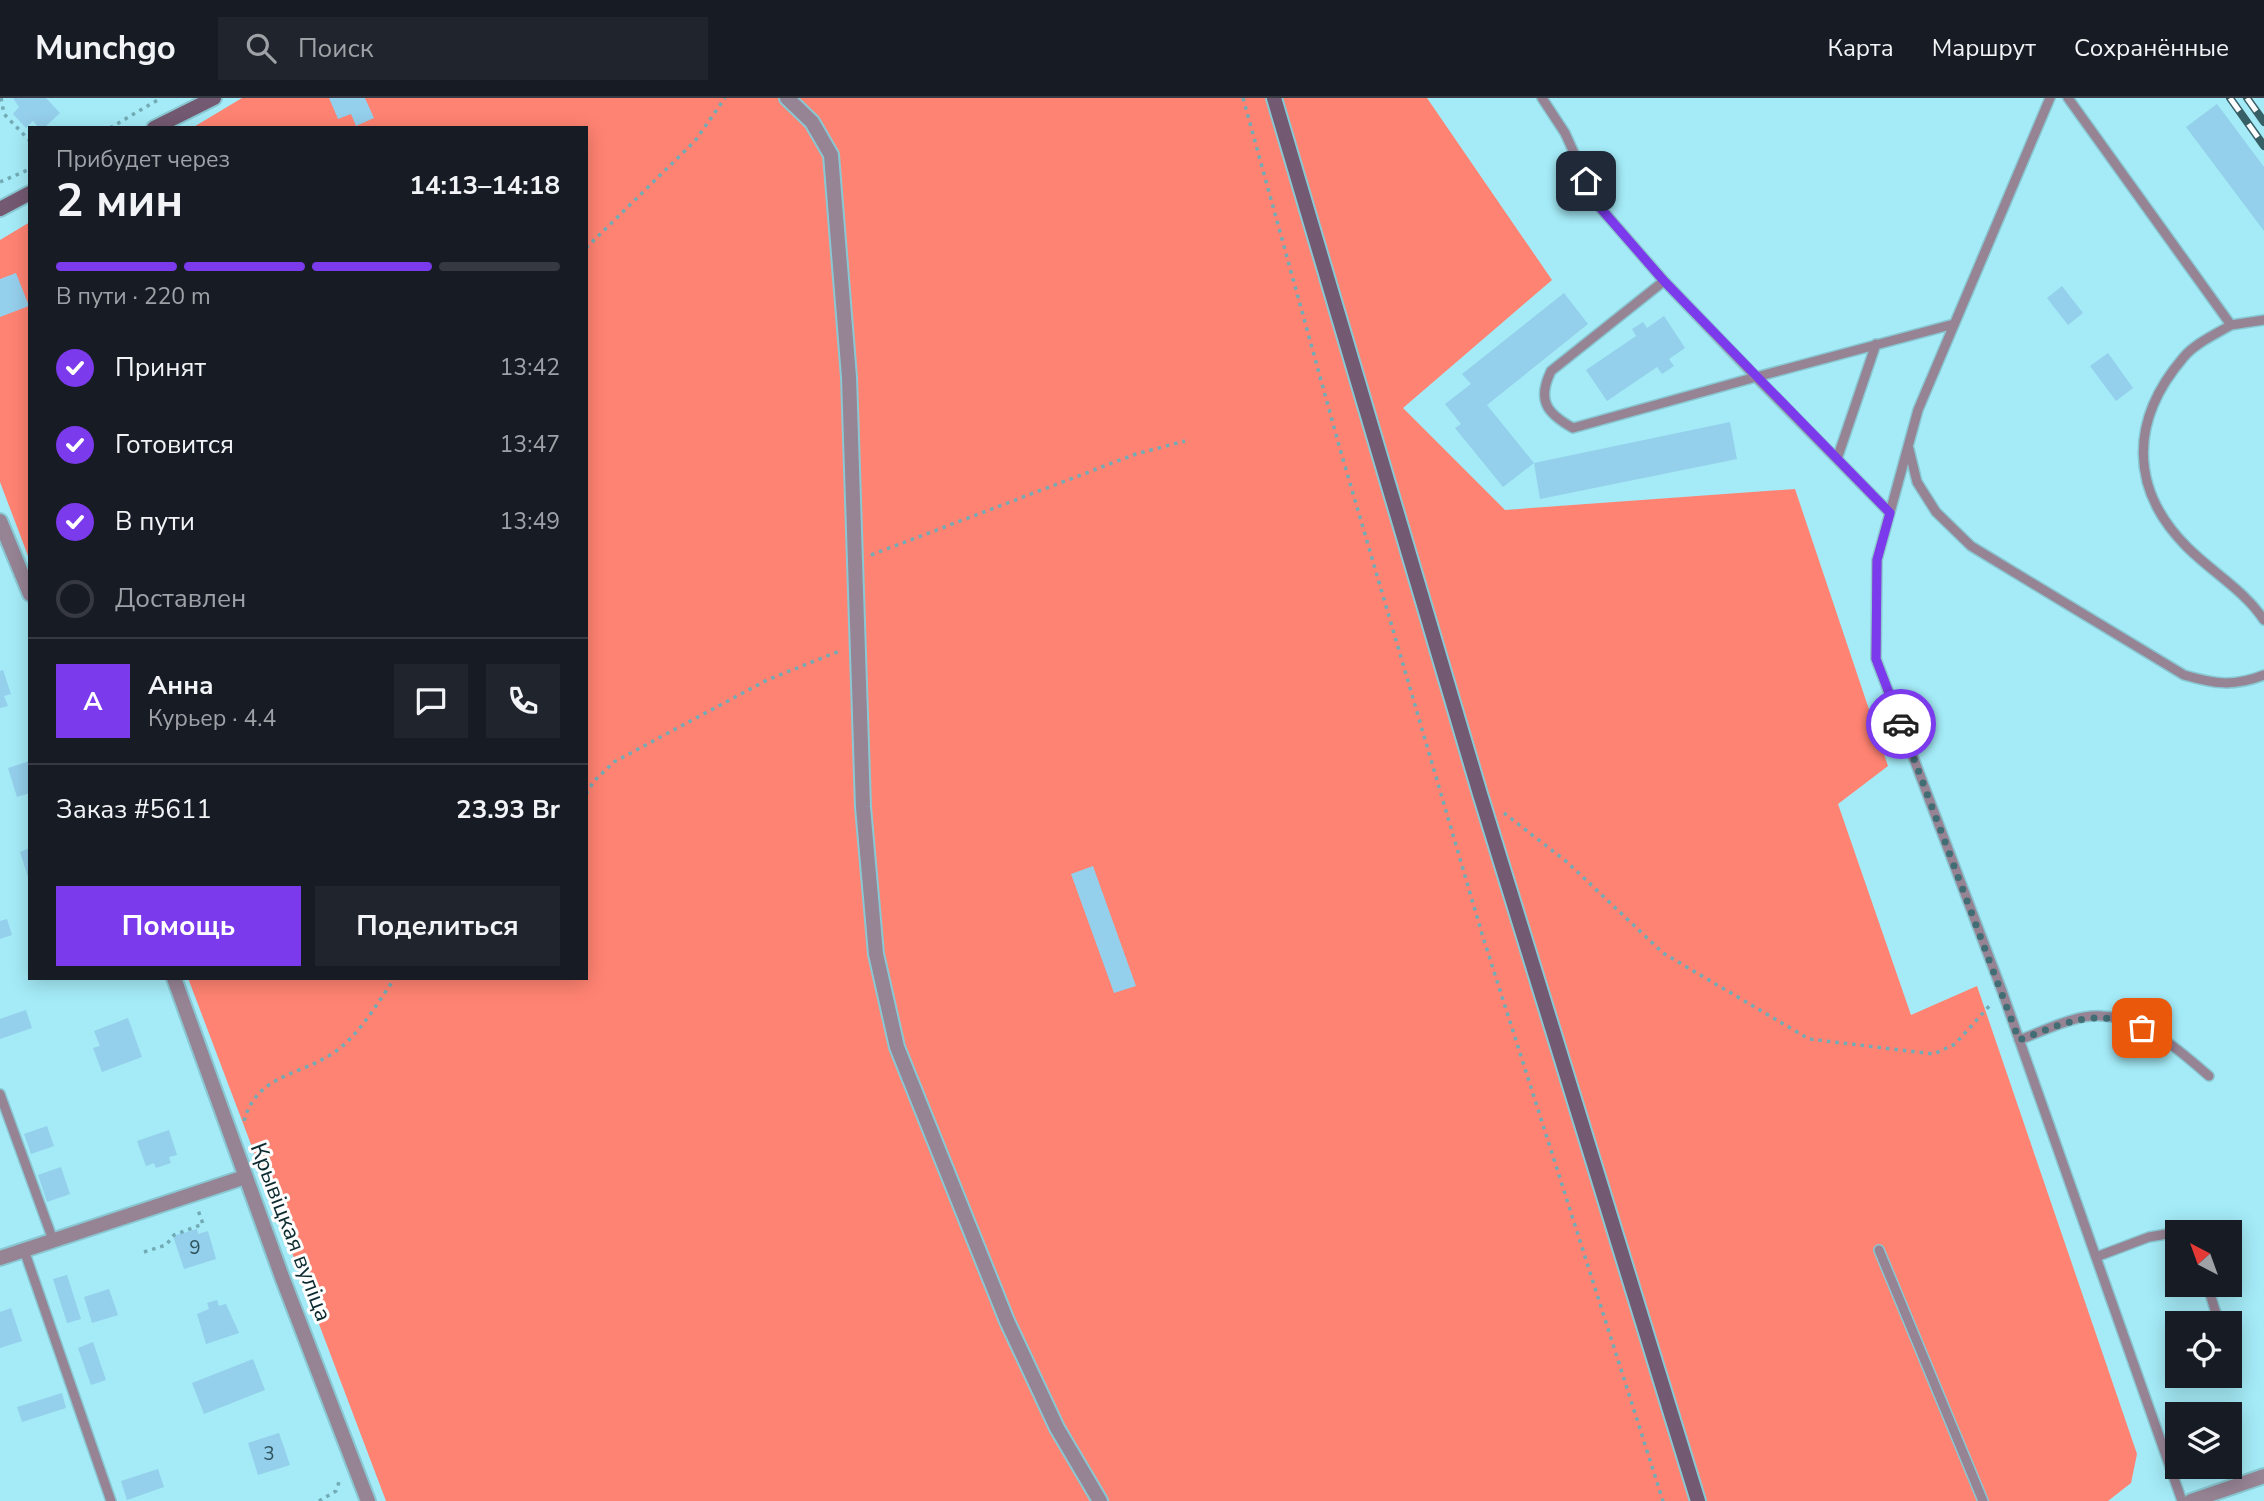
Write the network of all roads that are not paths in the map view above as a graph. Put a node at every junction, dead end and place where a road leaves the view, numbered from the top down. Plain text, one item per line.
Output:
1 (214, 98) edge
2 (787, 98) edge
3 (1274, 98) edge
4 (1542, 98) edge
5 (2050, 98) edge
6 (2068, 98) edge
7 (158, 126) edge
8 (28, 194) edge
9 (0, 209) edge
10 (1664, 281) junction
11 (2264, 320) edge
12 (1954, 324) junction
13 (2231, 325) junction
14 (1876, 344) junction
15 (1756, 377) junction
16 (1908, 446) junction
17 (1838, 459) junction
18 (1890, 513) junction
19 (0, 521) edge
20 (28, 589) edge
21 (2264, 620) edge
22 (2264, 676) edge
23 (175, 980) edge
24 (2019, 1040) junction
25 (2208, 1076) dead end
26 (0, 1094) edge
27 (245, 1177) junction
28 (2165, 1234) edge
29 (53, 1240) junction
30 (24, 1250) junction
31 (1879, 1250) dead end
32 (2096, 1257) junction
33 (0, 1258) edge
34 (2264, 1476) edge
35 (111, 1501) edge
36 (368, 1501) edge
37 (1100, 1501) edge
38 (1698, 1501) edge
39 (1983, 1501) edge
40 (2182, 1501) edge
41 (2191, 1501) edge

1 - 7 street
2 - 37 street
3 - 38 street
4 - 10 lane
5 - 12 lane
6 - 13 lane
8 - 9 street
10 - 15 lane
10 - 15 lane
11 - 13 lane
12 - 14 lane
12 - 16 lane
13 - 21 lane
14 - 15 lane
14 - 17 lane
15 - 17 lane
16 - 18 lane
16 - 22 lane
17 - 18 lane
18 - 24 lane
19 - 20 street
23 - 27 street, Крывіцкая вуліца
24 - 25 lane
24 - 32 lane
26 - 29 lane
27 - 29 street
27 - 36 street, Крывіцкая вуліца
28 - 32 lane
29 - 30 street
30 - 33 street
30 - 35 lane
31 - 39 lane
32 - 40 lane
34 - 41 street

